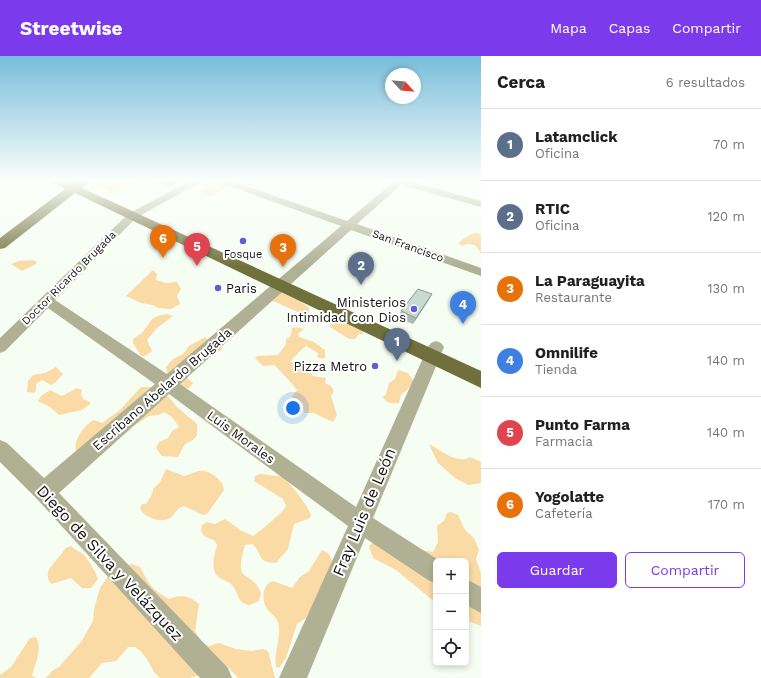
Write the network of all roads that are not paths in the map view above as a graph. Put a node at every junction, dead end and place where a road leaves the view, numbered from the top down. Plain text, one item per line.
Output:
1 (45, 209) edge
2 (127, 209) edge
3 (143, 209) edge
4 (304, 209) edge
5 (366, 209) edge
6 (135, 213) junction
7 (349, 225) junction
8 (0, 245) edge
9 (481, 272) edge
10 (283, 282) junction
11 (47, 301) junction
12 (0, 347) edge
13 (434, 352) junction
14 (481, 368) edge
15 (481, 380) edge
16 (168, 384) junction
17 (0, 449) edge
18 (44, 492) junction
19 (360, 522) junction
20 (433, 570) edge
21 (469, 593) edge
22 (481, 601) edge
23 (218, 678) edge
24 (293, 678) edge

1 - 8 main road
2 - 6 main road
3 - 6 street, Doctor Ricardo Brugada
4 - 7 street, San Francisco
5 - 7 street, Escribano Abelardo Brugada
6 - 10 main road
6 - 11 street, Doctor Ricardo Brugada
7 - 9 street, San Francisco
7 - 10 street, Escribano Abelardo Brugada
10 - 13 main road
10 - 16 street, Escribano Abelardo Brugada
11 - 12 street, Doctor Ricardo Brugada
11 - 16 street, Luis Morales
13 - 14 main road
13 - 15 main road
13 - 19 street, Fray Luis de León
16 - 18 street, Escribano Abelardo Brugada
16 - 19 street, Luis Morales
17 - 18 street, Diego de Silva y Velázquez
18 - 23 street, Diego de Silva y Velázquez
19 - 20 street, Luis Morales
19 - 24 street, Fray Luis de León
21 - 22 street

